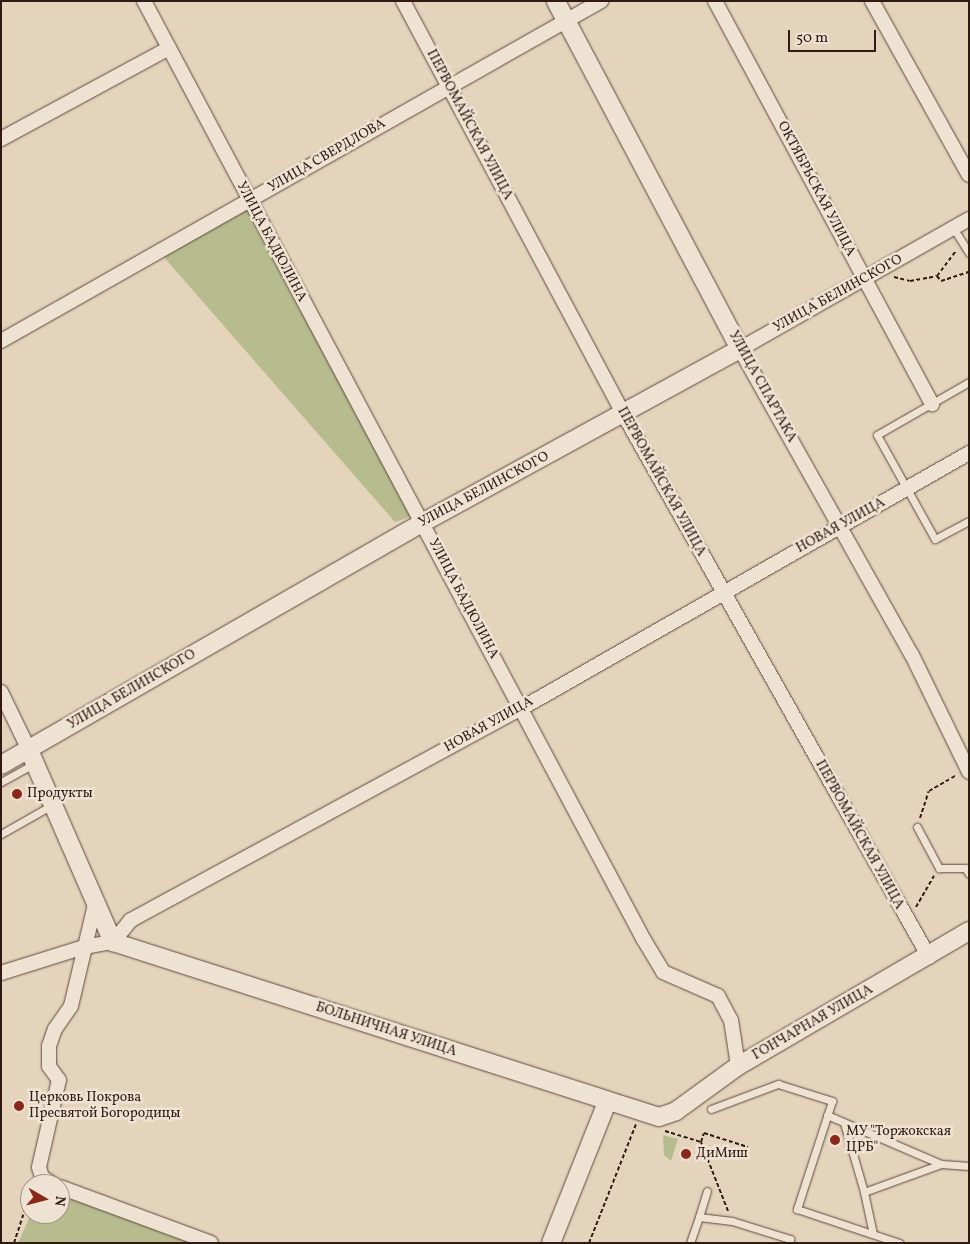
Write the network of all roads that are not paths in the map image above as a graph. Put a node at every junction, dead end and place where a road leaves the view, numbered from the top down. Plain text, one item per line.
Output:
1 (144, 1) edge
2 (403, 1) edge
3 (556, 1) edge
4 (601, 1) edge
5 (715, 1) edge
6 (872, 1) edge
7 (567, 21) junction
8 (169, 48) junction
9 (448, 88) junction
10 (1, 139) edge
11 (969, 174) edge
12 (249, 201) junction
13 (969, 219) edge
14 (954, 229) junction
15 (969, 253) edge
16 (865, 279) junction
17 (1, 341) edge
18 (740, 349) junction
19 (969, 382) edge
20 (932, 404) junction
21 (624, 415) junction
22 (969, 453) edge
23 (907, 489) junction
24 (969, 521) edge
25 (422, 523) junction
26 (840, 526) junction
27 (723, 593) junction
28 (1, 692) edge
29 (522, 708) junction
30 (32, 757) junction
31 (1, 765) edge
32 (968, 770) edge
33 (1, 782) edge
34 (53, 805) junction
35 (918, 827) road end
36 (1, 834) edge
37 (969, 874) edge
38 (96, 900) junction
39 (969, 931) edge
40 (113, 942) junction
41 (84, 947) junction
42 (929, 957) junction
43 (1, 973) edge
44 (738, 1066) junction
45 (606, 1102) junction
46 (711, 1109) dead end
47 (827, 1115) junction
48 (658, 1123) joint
49 (844, 1123) junction
50 (941, 1164) junction
51 (969, 1166) edge
52 (41, 1174) edge
53 (70, 1191) edge
54 (706, 1191) dead end
55 (864, 1192) junction
56 (699, 1217) junction
57 (873, 1234) junction
58 (210, 1243) edge
59 (551, 1243) edge
60 (690, 1243) edge
61 (789, 1243) edge
62 (899, 1243) edge

1 - 8 street, УЛИЦА БАДЮЛИНА
2 - 9 street, ПЕРВОМАЙСКАЯ УЛИЦА
3 - 7 street, УЛИЦА СПАРТАКА
4 - 7 street, УЛИЦА СВЕРДЛОВА
5 - 16 street, ОКТЯБРЬСКАЯ УЛИЦА
6 - 11 street
7 - 9 street, УЛИЦА СВЕРДЛОВА
7 - 18 street, УЛИЦА СПАРТАКА
8 - 10 street
8 - 12 street, УЛИЦА БАДЮЛИНА
9 - 12 street, УЛИЦА СВЕРДЛОВА
9 - 21 street, ПЕРВОМАЙСКАЯ УЛИЦА
12 - 17 street, УЛИЦА СВЕРДЛОВА
12 - 25 street, УЛИЦА БАДЮЛИНА
13 - 14 street, УЛИЦА БЕЛИНСКОГО
14 - 15 lane
14 - 16 street, УЛИЦА БЕЛИНСКОГО
16 - 18 street, УЛИЦА БЕЛИНСКОГО
16 - 20 street, ОКТЯБРЬСКАЯ УЛИЦА
18 - 21 street, УЛИЦА БЕЛИНСКОГО
18 - 26 street, УЛИЦА СПАРТАКА
19 - 20 lane
20 - 23 lane
21 - 25 street, УЛИЦА БЕЛИНСКОГО
21 - 27 street, ПЕРВОМАЙСКАЯ УЛИЦА
22 - 23 street, НОВАЯ УЛИЦА
23 - 24 lane
23 - 26 street, НОВАЯ УЛИЦА
25 - 29 street, УЛИЦА БАДЮЛИНА
25 - 30 street, УЛИЦА БЕЛИНСКОГО
26 - 27 street, НОВАЯ УЛИЦА
26 - 32 street, УЛИЦА СПАРТАКА
27 - 29 street, НОВАЯ УЛИЦА
27 - 42 street, ПЕРВОМАЙСКАЯ УЛИЦА
28 - 30 street
29 - 40 street, НОВАЯ УЛИЦА
29 - 44 street, УЛИЦА БАДЮЛИНА
30 - 31 street, УЛИЦА БЕЛИНСКОГО
30 - 33 lane
30 - 34 street
34 - 36 lane
34 - 38 street
35 - 37 lane
38 - 40 street
38 - 41 street
39 - 42 street, ГОНЧАРНАЯ УЛИЦА
40 - 41 street
40 - 45 street, БОЛЬНИЧНАЯ УЛИЦА
41 - 43 street
41 - 52 street
42 - 44 street, ГОНЧАРНАЯ УЛИЦА
44 - 48 street, ГОНЧАРНАЯ УЛИЦА
45 - 48 street, БОЛЬНИЧНАЯ УЛИЦА
45 - 59 street
46 - 47 lane
47 - 49 lane
47 - 57 lane
49 - 50 lane
49 - 55 lane
50 - 51 lane
50 - 55 lane
53 - 58 street
54 - 56 lane
55 - 57 lane
56 - 60 lane
56 - 61 lane
57 - 62 lane

